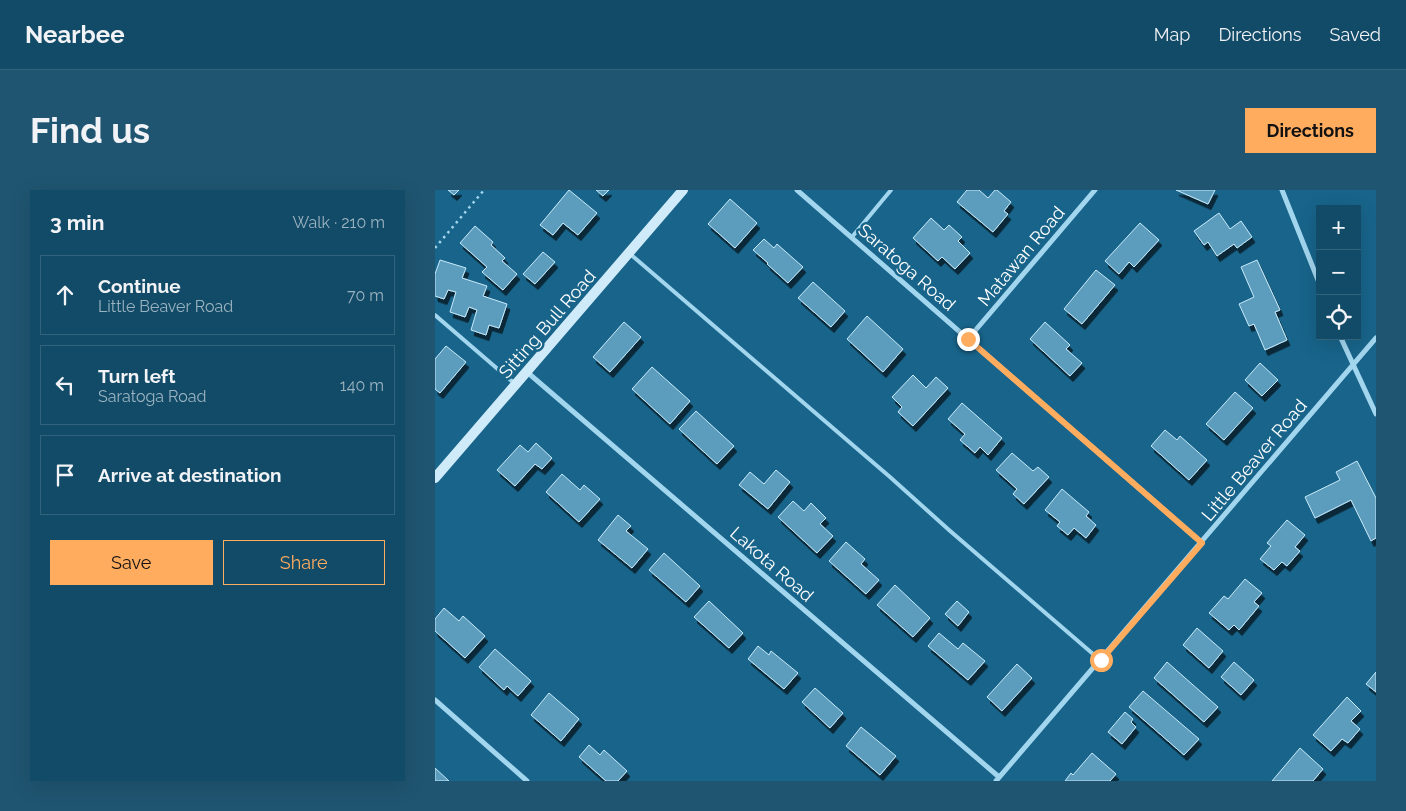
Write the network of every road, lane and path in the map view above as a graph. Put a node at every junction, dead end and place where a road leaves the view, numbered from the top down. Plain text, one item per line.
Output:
1 (484, 190) edge
2 (683, 190) edge
3 (797, 190) edge
4 (891, 190) edge
5 (1095, 190) edge
6 (1282, 190) edge
7 (851, 238) junction
8 (435, 248) edge
9 (629, 252) junction
10 (1316, 275) edge
11 (435, 315) edge
12 (1376, 338) edge
13 (968, 339) junction
14 (1342, 340) edge
15 (1353, 365) junction
16 (527, 372) junction
17 (515, 385) junction
18 (1376, 414) edge
19 (435, 478) edge
20 (1202, 543) junction
21 (1101, 660) junction
22 (435, 700) edge
23 (998, 779) edge
24 (527, 781) edge

1 - 8 path
2 - 9 street, Sitting Bull Road
3 - 7 street, Saratoga Road
4 - 7 lane
5 - 13 street, Matawan Road
6 - 10 street
7 - 13 street, Saratoga Road
9 - 16 street, Sitting Bull Road
9 - 21 lane
11 - 17 lane
12 - 15 street, Little Beaver Road
13 - 20 street, Saratoga Road
14 - 15 street
15 - 18 street
15 - 20 street, Little Beaver Road
16 - 17 street, Sitting Bull Road
16 - 23 street, Lakota Road
17 - 19 street, Sitting Bull Road
20 - 21 street, Little Beaver Road
21 - 23 street, Little Beaver Road
22 - 24 street

